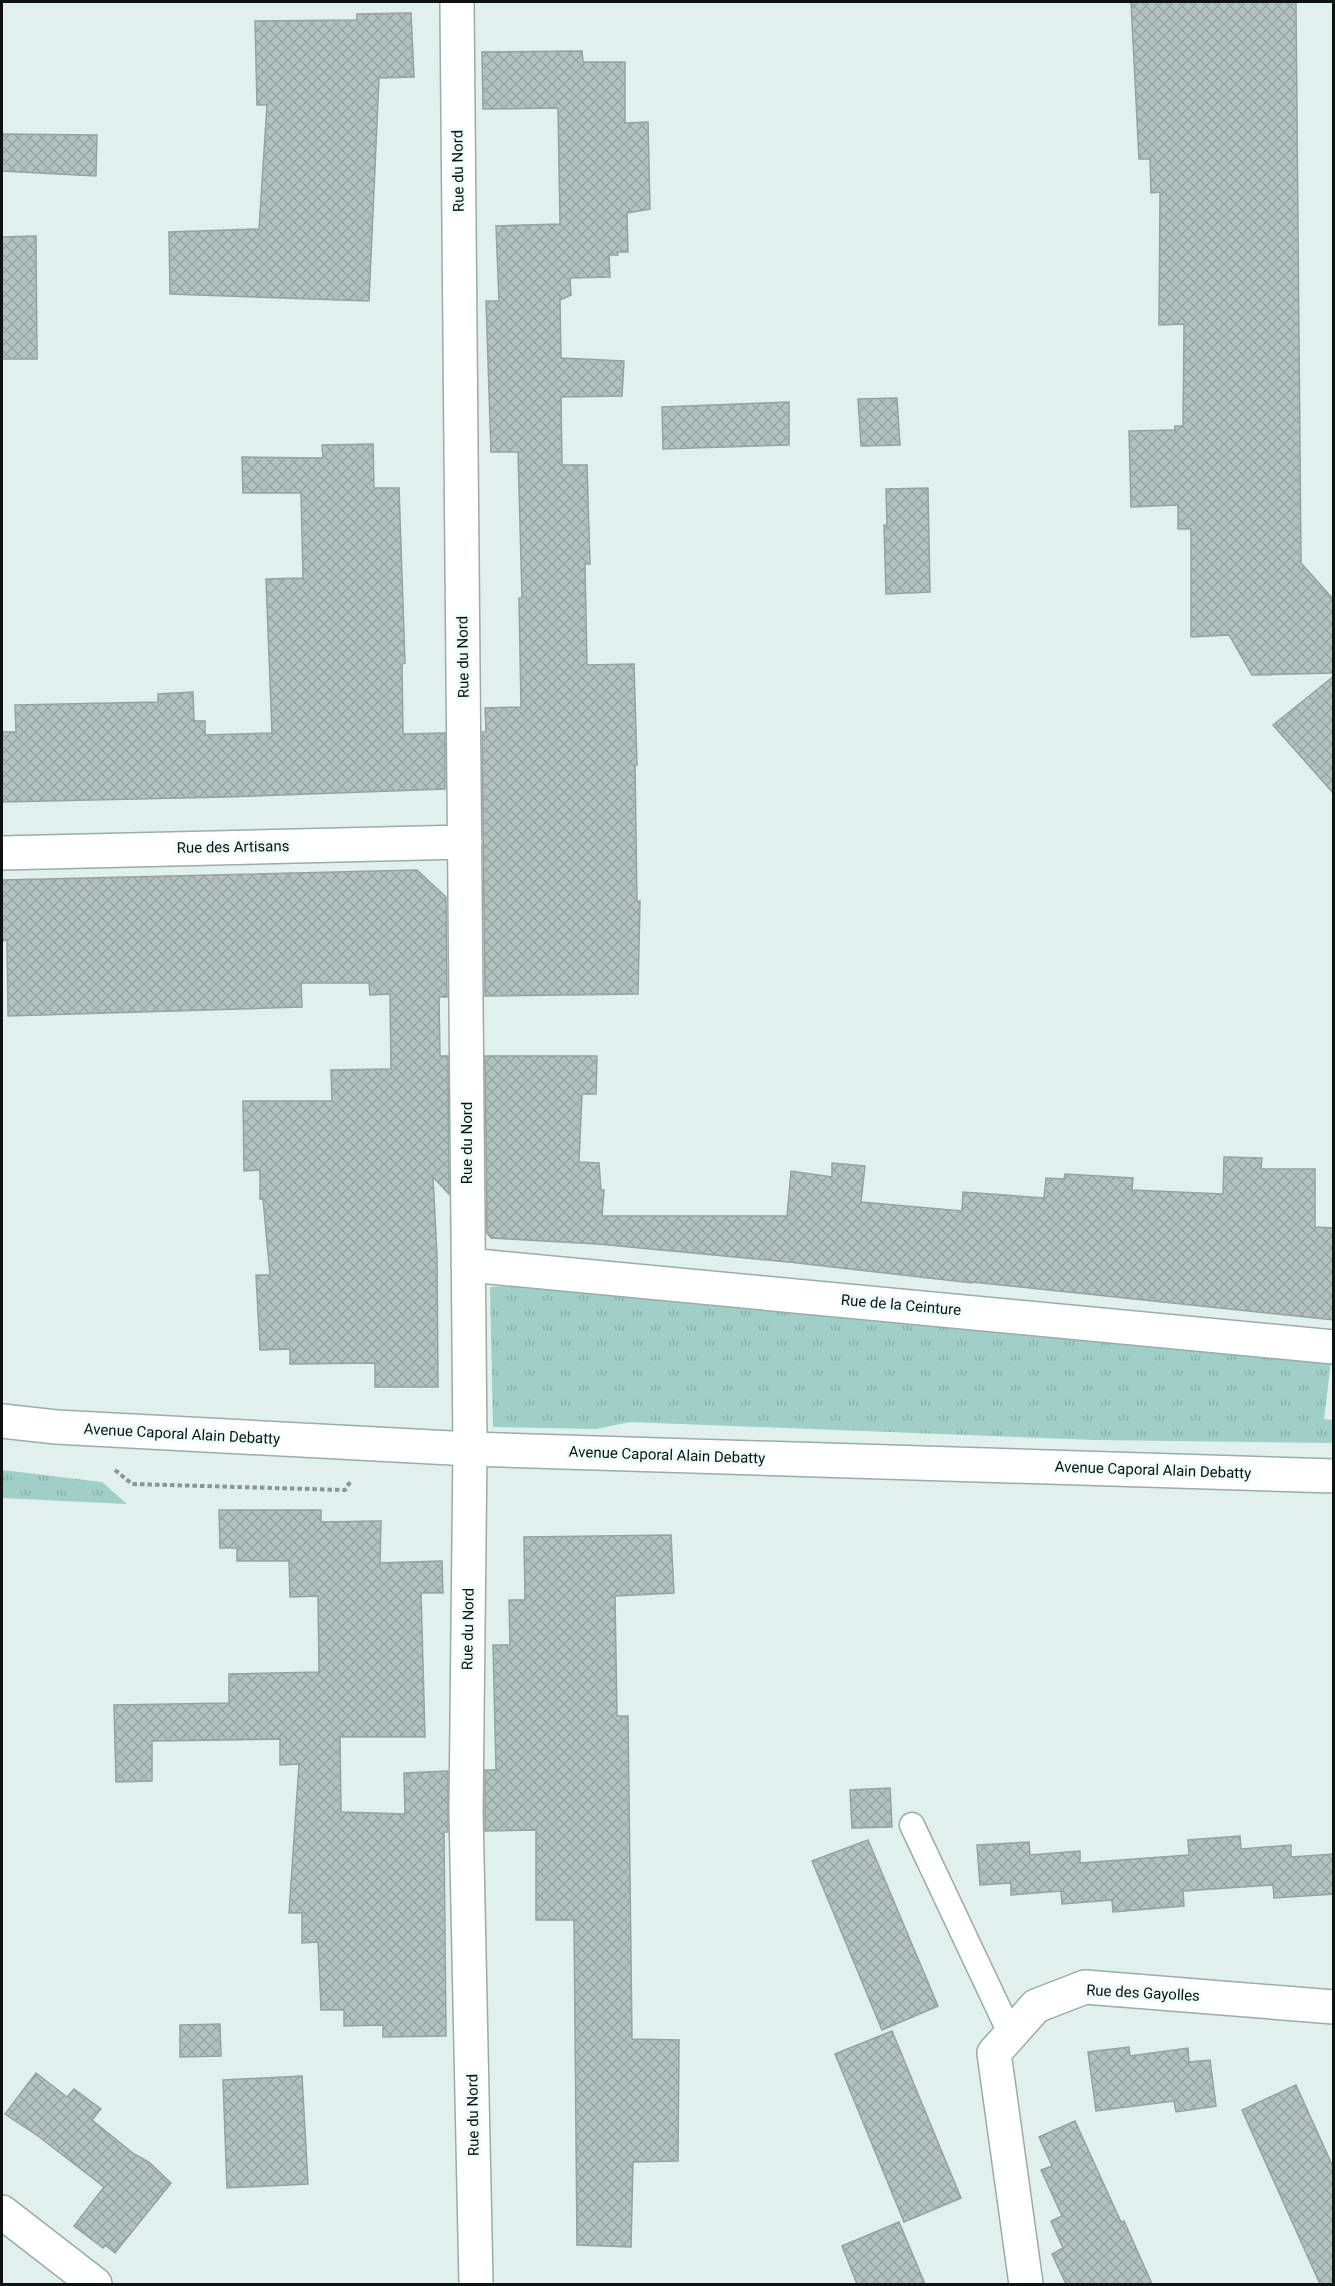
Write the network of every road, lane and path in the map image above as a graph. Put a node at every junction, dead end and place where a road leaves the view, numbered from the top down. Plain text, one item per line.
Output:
1 (457, 2) edge
2 (465, 842) junction
3 (2, 853) edge
4 (468, 1265) junction
5 (1334, 1347) edge
6 (2, 1421) edge
7 (470, 1449) junction
8 (1334, 1476) edge
9 (912, 1825) dead end
10 (1334, 2007) edge
11 (1011, 2035) junction
12 (2, 2212) edge
13 (94, 2284) edge
14 (476, 2284) edge
15 (1026, 2284) edge

1 - 2 street, Rue du Nord
2 - 3 street, Rue des Artisans
2 - 4 street, Rue du Nord
4 - 5 street, Rue de la Ceinture
4 - 7 street, Rue du Nord
6 - 7 street, Avenue Caporal Alain Debatty
7 - 8 street, Avenue Caporal Alain Debatty
7 - 14 street, Rue du Nord
9 - 11 lane
10 - 11 street, Rue des Gayolles
11 - 15 street, Rue des Gayolles
12 - 13 street

